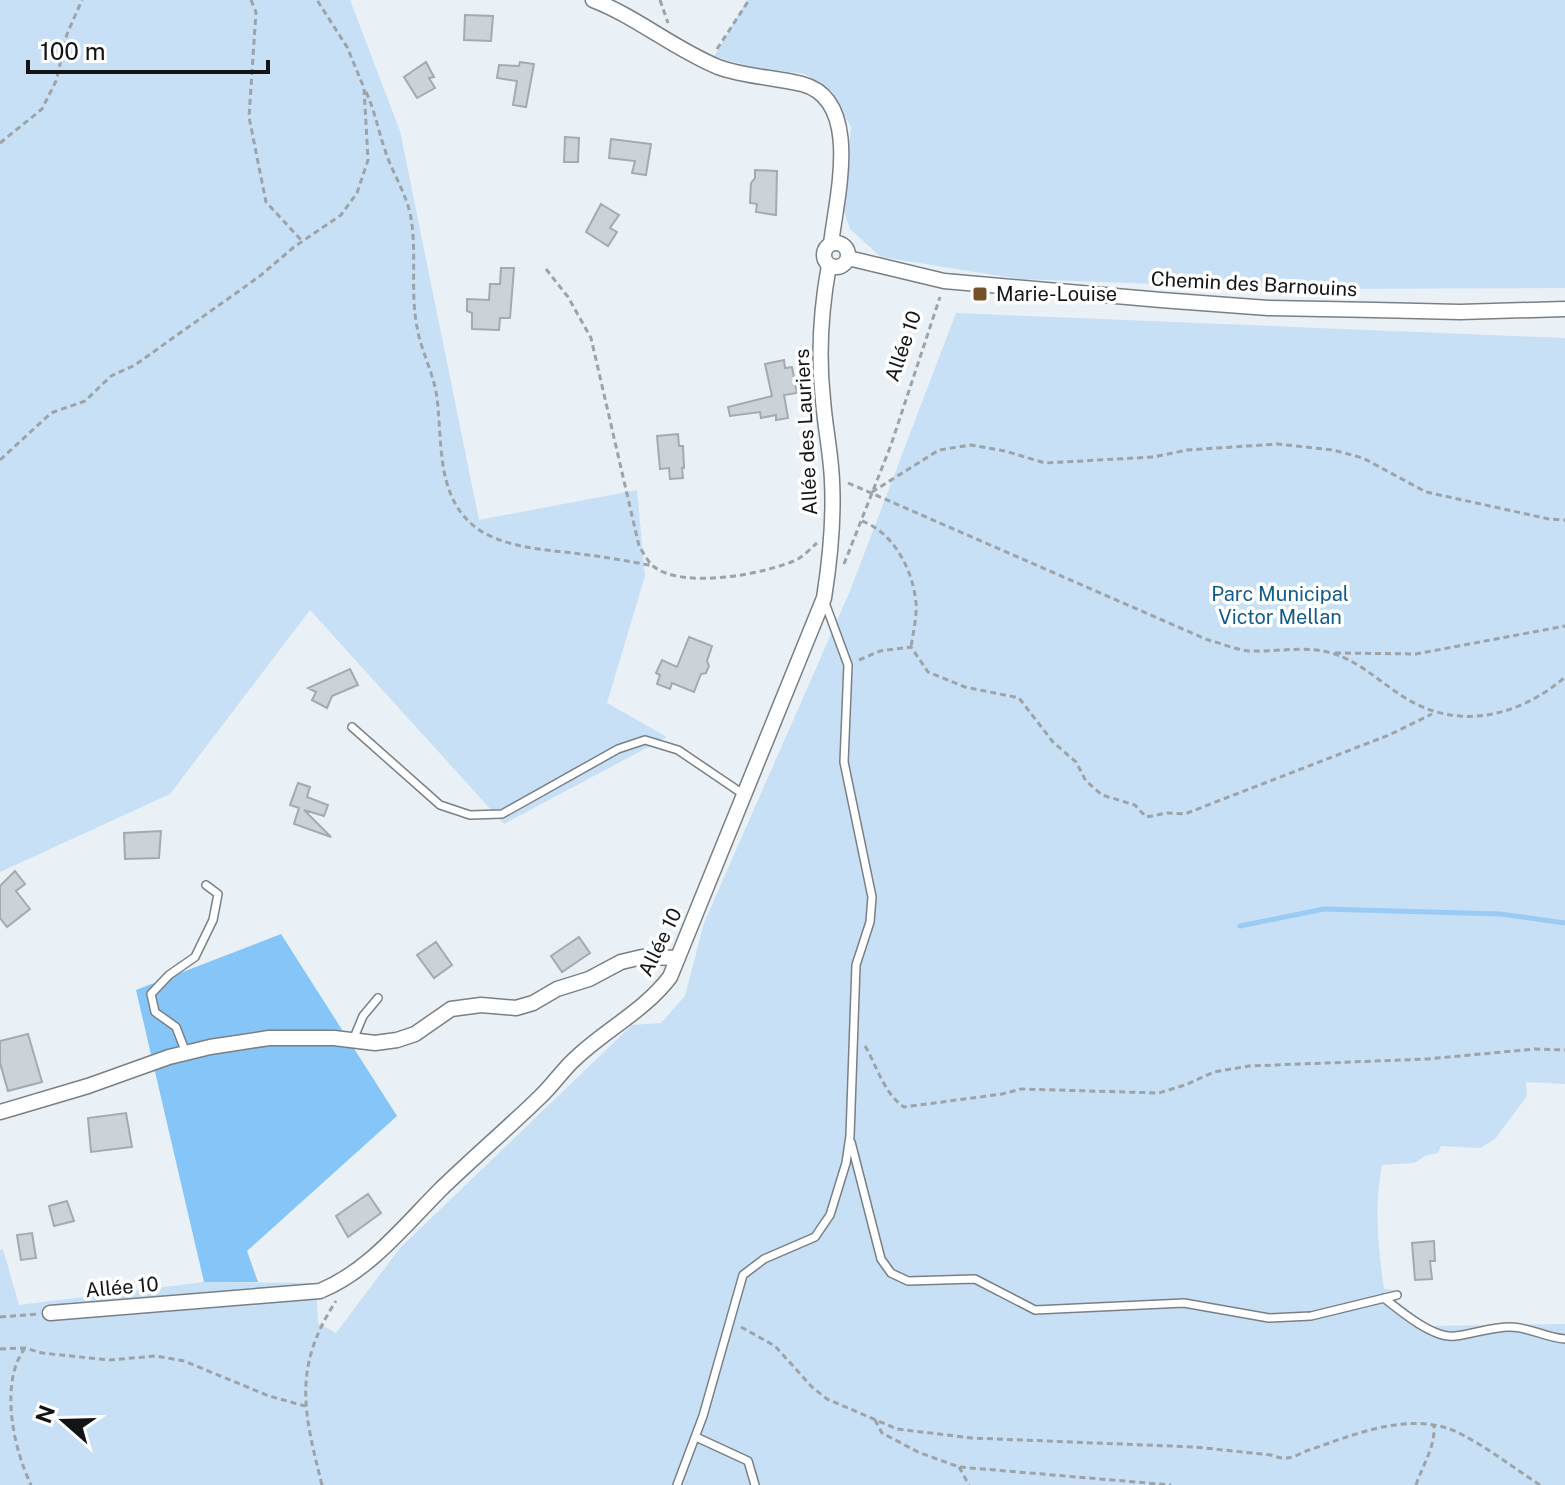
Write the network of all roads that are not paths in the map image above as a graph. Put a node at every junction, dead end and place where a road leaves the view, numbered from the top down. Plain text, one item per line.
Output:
1 (593, 0) edge
2 (831, 244) junction
3 (848, 258) junction
4 (829, 265) junction
5 (1565, 309) edge
6 (824, 598) junction
7 (352, 727) dead end
8 (745, 795) junction
9 (206, 885) dead end
10 (678, 958) junction
11 (378, 998) dead end
12 (353, 1040) junction
13 (186, 1053) junction
14 (0, 1112) edge
15 (850, 1136) junction
16 (1397, 1295) dead end
17 (1384, 1298) junction
18 (50, 1313) road end
19 (1565, 1339) edge
20 (696, 1437) junction
21 (677, 1485) edge
22 (755, 1485) edge

1 - 2 street
2 - 3 street, Chemin des Barnouins
2 - 4 street
3 - 4 street
3 - 5 street, Chemin des Barnouins
4 - 6 street, Allée des Lauriers
6 - 8 street, Allée 10
6 - 15 lane
7 - 8 lane
8 - 10 street, Allée 10
9 - 13 lane
10 - 12 street
10 - 18 street, Allée 10
11 - 12 lane
12 - 13 street
13 - 14 street
15 - 17 lane
15 - 20 lane
16 - 17 lane
17 - 19 lane
20 - 21 lane
20 - 22 lane

